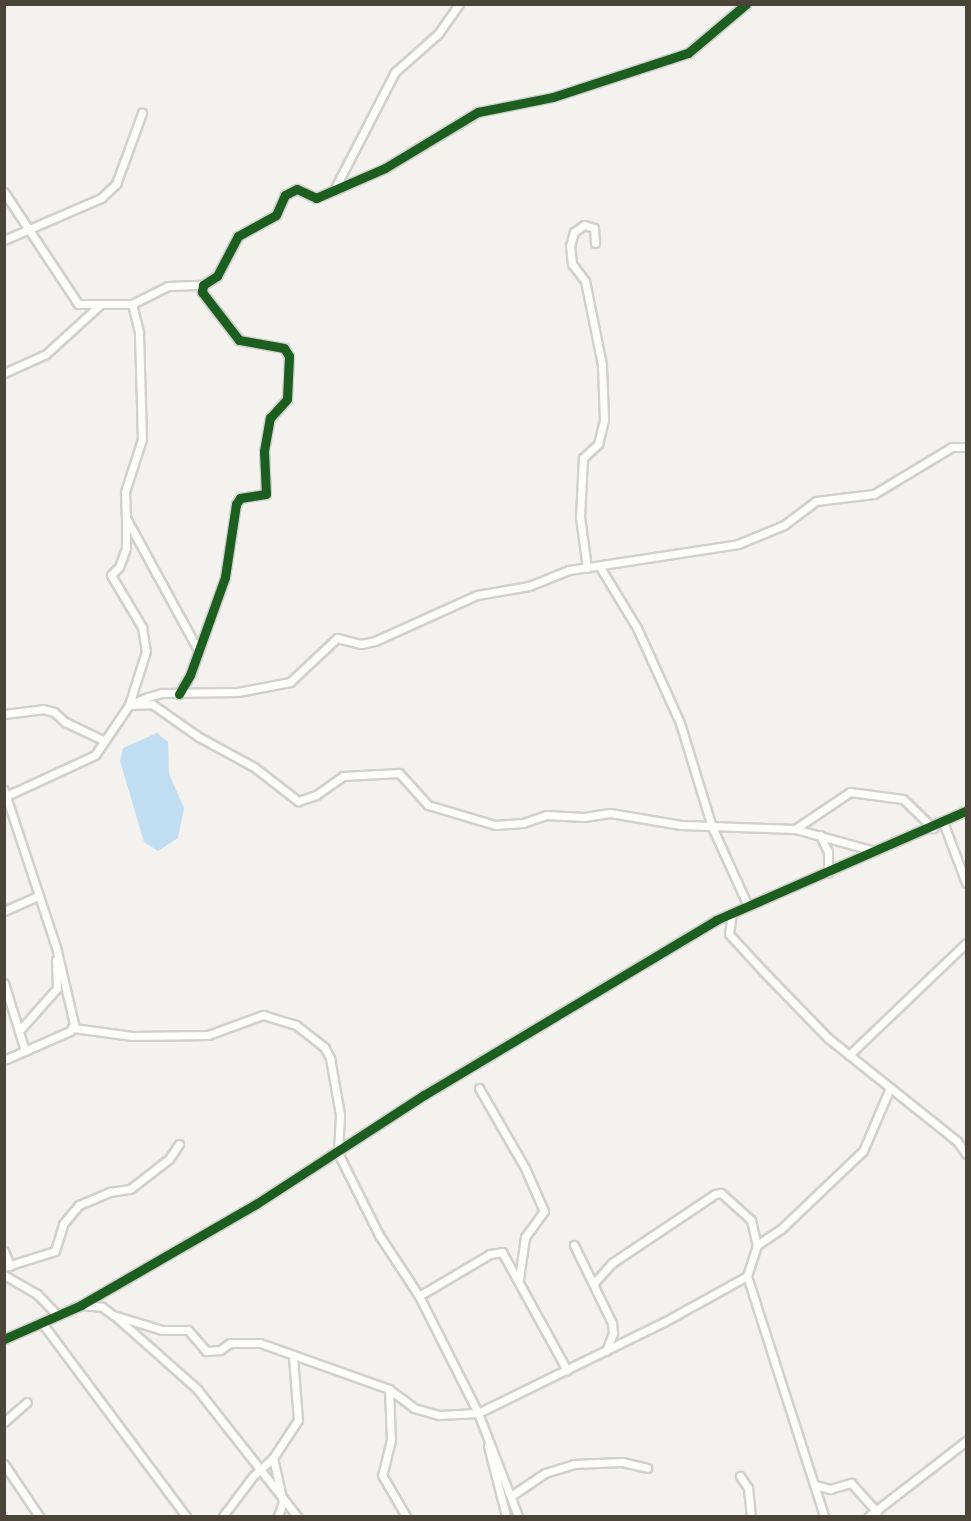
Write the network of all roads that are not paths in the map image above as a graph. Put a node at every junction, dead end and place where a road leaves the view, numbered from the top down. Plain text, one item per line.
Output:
1 (459, 4) edge
2 (746, 4) edge
3 (142, 113) dead end
4 (335, 188) junction
5 (4, 192) edge
6 (26, 230) junction
7 (4, 240) edge
8 (595, 243) dead end
9 (202, 285) junction
10 (102, 303) junction
11 (132, 304) junction
12 (4, 374) edge
13 (966, 447) edge
14 (126, 518) junction
15 (600, 567) junction
16 (587, 568) junction
17 (197, 648) junction
18 (179, 694) junction
19 (129, 705) junction
20 (4, 714) edge
21 (105, 741) junction
22 (5, 794) edge
23 (966, 811) edge
24 (943, 822) junction
25 (712, 827) junction
26 (933, 828) junction
27 (795, 829) junction
28 (820, 836) junction
29 (875, 851) junction
30 (828, 873) junction
31 (966, 883) edge
32 (38, 896) junction
33 (748, 906) junction
34 (4, 911) edge
35 (732, 913) junction
36 (966, 942) edge
37 (56, 947) junction
38 (5, 986) edge
39 (74, 1028) junction
40 (19, 1031) junction
41 (25, 1051) junction
42 (849, 1055) junction
43 (4, 1060) edge
44 (479, 1088) dead end
45 (889, 1090) junction
46 (179, 1144) dead end
47 (338, 1153) junction
48 (966, 1154) edge
49 (574, 1245) dead end
50 (757, 1245) junction
51 (4, 1251) edge
52 (7, 1267) edge
53 (4, 1275) edge
54 (747, 1276) junction
55 (519, 1279) junction
56 (594, 1283) junction
57 (419, 1296) junction
58 (81, 1305) junction
59 (56, 1314) junction
60 (113, 1315) junction
61 (42, 1323) junction
62 (4, 1339) edge
63 (606, 1351) junction
64 (293, 1357) junction
65 (567, 1370) junction
66 (389, 1389) junction
67 (27, 1402) dead end
68 (478, 1413) junction
69 (4, 1422) edge
70 (486, 1434) junction
71 (966, 1441) edge
72 (273, 1458) junction
73 (4, 1464) edge
74 (261, 1468) junction
75 (647, 1468) dead end
76 (740, 1476) dead end
77 (815, 1485) junction
78 (511, 1496) junction
79 (282, 1497) junction
80 (877, 1512) junction
81 (296, 1514) edge
82 (39, 1516) edge
83 (186, 1516) edge
84 (223, 1516) edge
85 (278, 1516) edge
86 (406, 1516) edge
87 (506, 1516) edge
88 (518, 1516) edge
89 (751, 1516) edge
90 (824, 1516) edge
91 (869, 1516) edge

1 - 4 street
2 - 4 street
3 - 6 street
4 - 9 street
5 - 6 street
6 - 7 street
6 - 10 street
8 - 16 street
9 - 11 street
9 - 17 street
10 - 11 street
10 - 12 street
11 - 14 street
13 - 15 street
14 - 17 street
14 - 19 street
15 - 16 street
15 - 25 street
16 - 18 street
17 - 18 street
18 - 19 street
19 - 21 street
19 - 25 street
20 - 21 street
21 - 22 street
22 - 32 street
23 - 24 street
24 - 26 street
24 - 31 street
25 - 27 street
25 - 33 street
26 - 27 street
26 - 29 street
27 - 28 street
28 - 29 street
28 - 30 street
29 - 30 street
30 - 33 street
32 - 34 street
32 - 37 street
33 - 35 street
35 - 42 street
35 - 47 street
36 - 42 street
37 - 39 street
37 - 40 street
38 - 40 street
39 - 41 street
39 - 47 street
40 - 41 street
41 - 43 street
42 - 45 street
44 - 55 street
45 - 48 street
45 - 50 street
46 - 52 street
47 - 57 street
47 - 58 street
49 - 56 street
50 - 54 street
50 - 56 street
51 - 52 street
53 - 59 street
54 - 63 street
54 - 77 street
55 - 57 street
55 - 65 street
56 - 63 street
57 - 68 street
58 - 59 street
58 - 60 street
59 - 61 street
60 - 64 street
60 - 74 street
61 - 62 street
61 - 83 street
63 - 65 street
64 - 66 street
64 - 72 street
65 - 68 street
66 - 68 street
66 - 86 street
67 - 69 street
68 - 70 street
70 - 78 street
70 - 87 street
71 - 80 street
72 - 74 street
72 - 79 street
73 - 82 street
74 - 79 street
74 - 84 street
75 - 78 street
76 - 89 street
77 - 80 street
77 - 90 street
78 - 88 street
79 - 81 street
79 - 85 street
80 - 91 street
81 - 85 street

